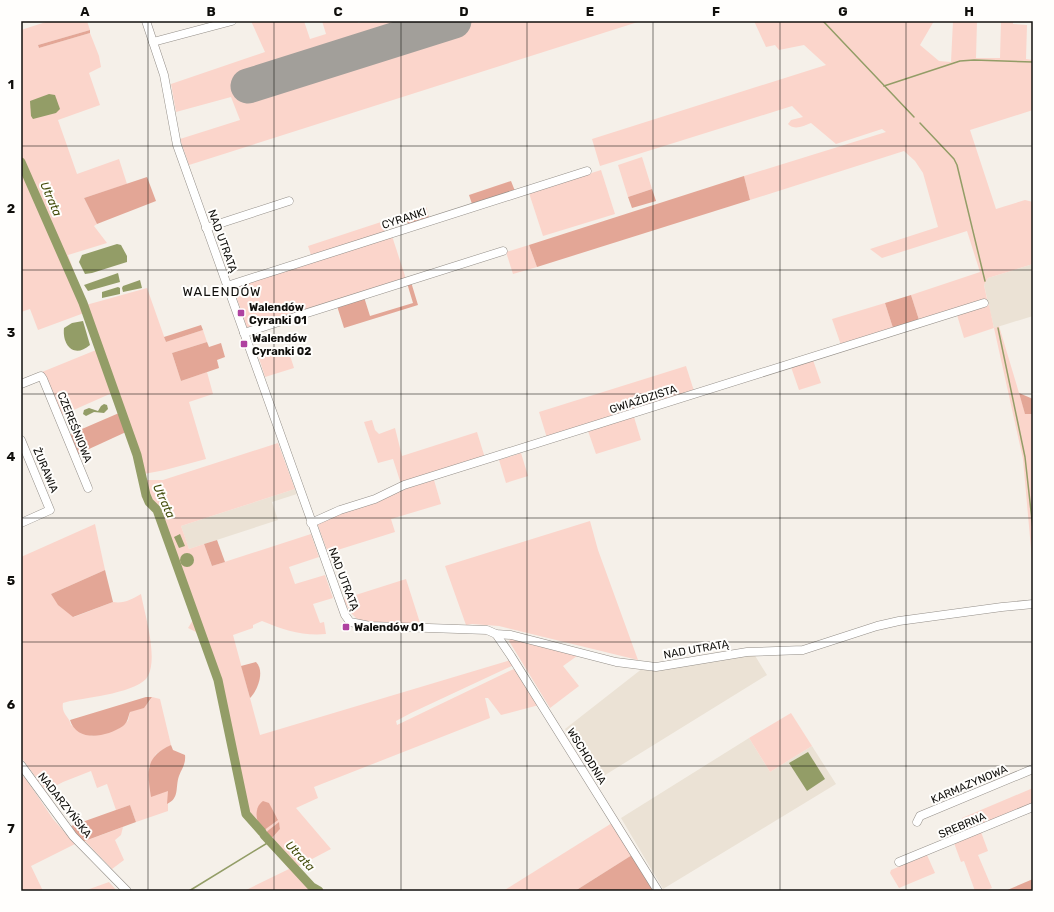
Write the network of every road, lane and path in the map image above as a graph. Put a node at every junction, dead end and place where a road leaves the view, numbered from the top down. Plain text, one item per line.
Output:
1 (146, 21) edge
2 (232, 21) edge
3 (153, 42) junction
4 (587, 171) dead end
5 (289, 201) dead end
6 (206, 228) junction
7 (503, 251) dead end
8 (227, 286) junction
9 (984, 303) dead end
10 (244, 333) junction
11 (21, 384) edge
12 (21, 440) edge
13 (88, 488) dead end
14 (21, 523) edge
15 (311, 523) junction
16 (1033, 604) edge
17 (496, 634) junction
18 (21, 765) edge
19 (1033, 769) edge
20 (1033, 807) edge
21 (917, 822) dead end
22 (900, 862) dead end
23 (127, 891) edge
24 (658, 891) edge

1 - 3 street, NAD UTRATĄ
2 - 3 street
3 - 6 street, NAD UTRATĄ
4 - 8 street, CYRANKI
5 - 6 street
6 - 8 street, NAD UTRATĄ
7 - 10 street
8 - 10 street, NAD UTRATĄ
9 - 15 street, GWIAŹDZISTA
10 - 15 street, NAD UTRATĄ
11 - 13 street, CZEREŚNIOWA
12 - 14 street, ŻURAWIA
15 - 17 street, NAD UTRATĄ
16 - 17 street, NAD UTRATĄ
17 - 24 street, WSCHODNIA
18 - 23 street, NADARZYŃSKA
19 - 21 street, KARMAZYNOWA
20 - 22 street, SREBRNA

